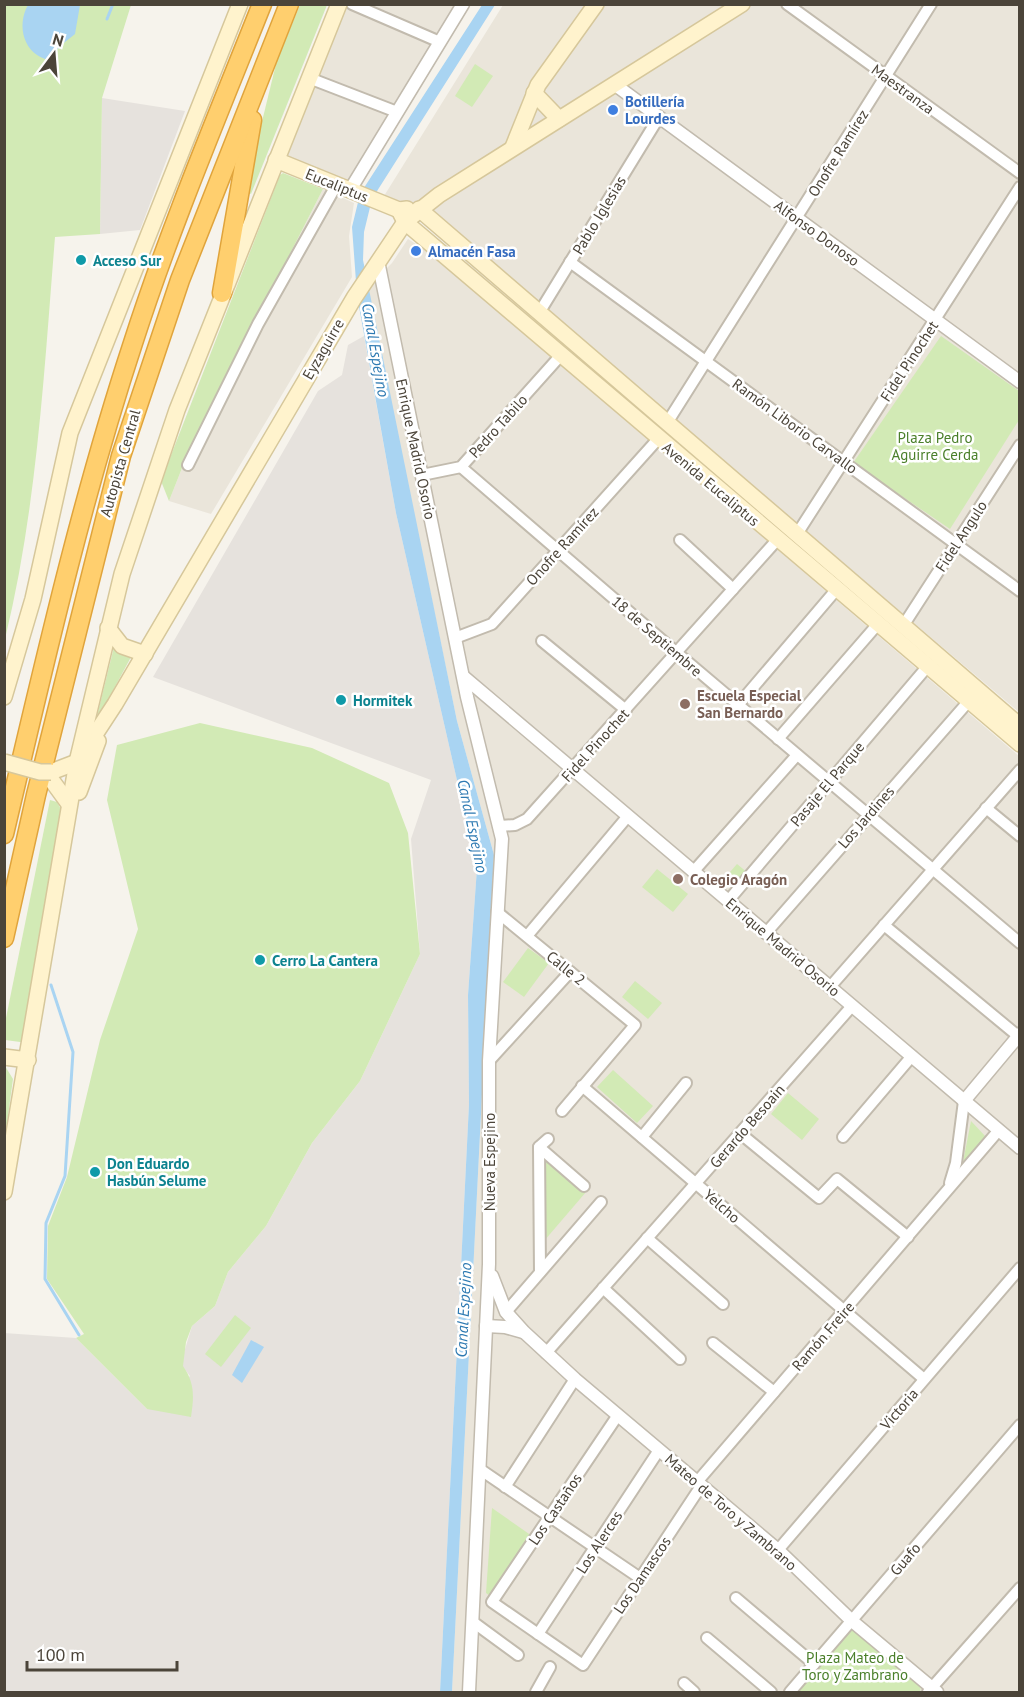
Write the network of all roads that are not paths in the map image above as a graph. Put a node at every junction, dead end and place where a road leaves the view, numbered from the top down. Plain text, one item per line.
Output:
1 (240, 4) edge
2 (262, 4) edge
3 (290, 4) edge
4 (339, 4) edge
5 (352, 4) edge
6 (463, 4) edge
7 (596, 4) edge
8 (742, 4) edge
9 (788, 4) edge
10 (931, 4) edge
11 (440, 42) junction
12 (266, 63) junction
13 (886, 77) junction
14 (309, 78) junction
15 (614, 84) junction
16 (534, 93) junction
17 (397, 112) junction
18 (659, 117) junction
19 (559, 119) junction
20 (513, 147) junction
21 (276, 160) junction
22 (1020, 173) edge
23 (1020, 187) edge
24 (348, 189) junction
25 (419, 209) junction
26 (402, 216) junction
27 (796, 218) junction
28 (570, 262) junction
29 (374, 267) junction
30 (222, 293) junction
31 (539, 313) junction
32 (936, 320) junction
33 (561, 356) junction
34 (706, 361) junction
35 (1020, 382) edge
36 (667, 423) junction
37 (658, 439) junction
38 (1020, 445) edge
39 (843, 462) junction
40 (189, 465) dead end
41 (461, 467) junction
42 (422, 475) junction
43 (797, 534) junction
44 (681, 540) dead end
45 (777, 540) junction
46 (956, 544) junction
47 (558, 550) junction
48 (733, 589) junction
49 (836, 590) junction
50 (1020, 591) edge
51 (877, 625) junction
52 (903, 626) junction
53 (108, 628) junction
54 (455, 638) junction
55 (542, 641) dead end
56 (676, 653) junction
57 (144, 654) junction
58 (927, 667) junction
59 (464, 677) junction
60 (479, 690) junction
61 (4, 697) edge
62 (968, 702) junction
63 (115, 704) junction
64 (738, 705) junction
65 (626, 710) junction
66 (475, 720) junction
67 (1020, 726) edge
68 (778, 739) junction
69 (1020, 744) edge
70 (797, 755) junction
71 (4, 762) edge
72 (77, 762) junction
73 (573, 770) junction
74 (1020, 770) edge
75 (47, 774) junction
76 (829, 782) junction
77 (69, 804) junction
78 (986, 808) junction
79 (868, 815) junction
80 (628, 816) junction
81 (500, 826) junction
82 (4, 834) edge
83 (1020, 836) edge
84 (64, 840) junction
85 (933, 870) junction
86 (693, 872) junction
87 (728, 901) junction
88 (497, 912) junction
89 (884, 925) junction
90 (766, 933) junction
91 (527, 936) junction
92 (4, 938) edge
93 (1020, 943) edge
94 (570, 972) junction
95 (830, 987) junction
96 (852, 1006) junction
97 (1019, 1035) edge
98 (912, 1056) junction
99 (8, 1057) edge
100 (28, 1060) junction
101 (489, 1061) junction
102 (686, 1083) dead end
103 (582, 1086) junction
104 (964, 1101) junction
105 (562, 1111) dead end
106 (999, 1130) junction
107 (741, 1134) junction
108 (642, 1137) junction
109 (843, 1137) dead end
110 (1020, 1148) edge
111 (696, 1184) junction
112 (584, 1186) dead end
113 (948, 1189) junction
114 (4, 1192) edge
115 (601, 1202) dead end
116 (908, 1237) junction
117 (647, 1239) junction
118 (489, 1264) junction
119 (1020, 1268) edge
120 (540, 1272) junction
121 (603, 1288) junction
122 (723, 1304) dead end
123 (844, 1310) junction
124 (506, 1312) junction
125 (486, 1322) junction
126 (524, 1332) junction
127 (713, 1343) dead end
128 (546, 1353) junction
129 (680, 1359) dead end
130 (574, 1379) junction
131 (924, 1379) junction
132 (774, 1392) junction
133 (618, 1415) junction
134 (1020, 1425) edge
135 (660, 1450) junction
136 (481, 1470) junction
137 (699, 1484) junction
138 (505, 1487) junction
139 (550, 1516) junction
140 (595, 1547) junction
141 (778, 1550) junction
142 (640, 1578) junction
143 (1020, 1588) edge
144 (736, 1598) dead end
145 (852, 1621) junction
146 (473, 1622) junction
147 (538, 1634) junction
148 (707, 1638) dead end
149 (519, 1655) dead end
150 (814, 1664) junction
151 (550, 1668) dead end
152 (684, 1683) dead end
153 (932, 1691) edge
154 (469, 1692) edge
155 (536, 1692) edge
156 (694, 1692) edge
157 (771, 1692) edge
158 (790, 1692) edge

1 - 61 main road
2 - 82 highway, Autopista Central
3 - 12 highway, Autopista Central
4 - 14 main road
5 - 11 street
6 - 11 street
7 - 16 main road
8 - 15 main road
9 - 13 street, Maestranza
10 - 13 street, Onofre Ramírez
11 - 17 street
12 - 30 highway
12 - 92 highway, Autopista Central
13 - 22 street, Maestranza
13 - 27 street, Onofre Ramírez
14 - 17 street
14 - 21 main road
15 - 18 street, Alfonso Donoso
15 - 19 main road
16 - 19 main road
16 - 20 main road
17 - 24 street
18 - 27 street, Alfonso Donoso
18 - 28 street, Pablo Iglesias
19 - 20 main road
20 - 25 main road
21 - 24 main road, Eucaliptus
21 - 30 main road
23 - 32 street, Fidel Pinochet
24 - 26 main road, Eucaliptus
24 - 40 street
25 - 26 main road, Eucaliptus
25 - 31 main road, Avenida Eucaliptus
26 - 29 main road, Eyzaguirre
26 - 33 main road, Avenida Eucaliptus
27 - 32 street, Alfonso Donoso
27 - 34 street, Onofre Ramírez
28 - 31 street, Pablo Iglesias
28 - 34 street, Ramón Liborio Carvallo
29 - 42 street, Enrique Madrid Osorio
29 - 57 main road, Eyzaguirre
30 - 53 main road
31 - 36 main road, Avenida Eucaliptus
32 - 35 street, Alfonso Donoso
32 - 39 street, Fidel Pinochet
33 - 37 main road, Avenida Eucaliptus
33 - 41 street, Pedro Tabilo
34 - 36 street, Onofre Ramírez
34 - 39 street, Ramón Liborio Carvallo
36 - 43 main road, Avenida Eucaliptus
37 - 45 main road, Avenida Eucaliptus
37 - 47 street, Onofre Ramírez
38 - 46 street, Fidel Angulo
39 - 43 street, Fidel Pinochet
39 - 46 street, Ramón Liborio Carvallo
41 - 42 street, Pedro Tabilo
41 - 47 street, 18 de Septiembre
42 - 54 street, Enrique Madrid Osorio
43 - 52 main road, Avenida Eucaliptus
44 - 48 street
45 - 48 street, Fidel Pinochet
45 - 49 main road, Avenida Eucaliptus
46 - 50 street, Ramón Liborio Carvallo
46 - 52 street, Fidel Angulo
47 - 54 street, Onofre Ramírez
47 - 56 street, 18 de Septiembre
48 - 56 street, Fidel Pinochet
49 - 51 main road, Avenida Eucaliptus
49 - 64 street
51 - 58 main road, Avenida Eucaliptus
51 - 68 street
52 - 67 main road, Avenida Eucaliptus
53 - 57 main road
53 - 72 main road
54 - 59 street, Nueva Espejino
55 - 65 street
56 - 64 street, 18 de Septiembre
56 - 65 street, Fidel Pinochet
57 - 63 main road, Eyzaguirre
58 - 62 main road, Avenida Eucaliptus
58 - 76 street, Pasaje El Parque
59 - 60 street, Enrique Madrid Osorio
59 - 66 street, Nueva Espejino
60 - 66 street
60 - 73 street, Enrique Madrid Osorio
62 - 69 main road, Avenida Eucaliptus
62 - 79 street, Los Jardines
63 - 72 main road, Eyzaguirre
63 - 84 main road
64 - 68 street, 18 de Septiembre
65 - 73 street, Fidel Pinochet
66 - 81 street, Nueva Espejino
68 - 70 street, 18 de Septiembre
70 - 76 street, 18 de Septiembre
70 - 86 street
71 - 75 main road, bridge
72 - 75 main road
72 - 77 main road
73 - 80 street, Enrique Madrid Osorio
73 - 81 street, Fidel Pinochet
74 - 78 street
75 - 77 main road
76 - 79 street, 18 de Septiembre
76 - 87 street, Pasaje El Parque
77 - 84 main road
78 - 83 street
78 - 85 street
79 - 85 street, 18 de Septiembre
79 - 90 street, Los Jardines
80 - 86 street, Enrique Madrid Osorio
80 - 91 street
81 - 88 street, Nueva Espejino
84 - 100 main road
85 - 89 street
85 - 93 street, 18 de Septiembre
86 - 87 street, Enrique Madrid Osorio
87 - 90 street, Enrique Madrid Osorio
88 - 91 street, Calle 2
88 - 101 street, Nueva Espejino
89 - 95 street
89 - 97 street
90 - 95 street, Enrique Madrid Osorio
91 - 94 street, Calle 2
94 - 101 street
94 - 103 street, Calle 2
95 - 96 street, Enrique Madrid Osorio
96 - 98 street, Enrique Madrid Osorio
96 - 107 street, Gerardo Besoain
97 - 104 street
98 - 104 street, Enrique Madrid Osorio
98 - 109 street
99 - 100 main road
100 - 114 main road
101 - 118 street, Nueva Espejino
102 - 108 street
103 - 105 street
103 - 108 street, Yelcho
104 - 106 street, Enrique Madrid Osorio
104 - 113 street, Ramón Freire
106 - 110 street, Enrique Madrid Osorio
106 - 113 street, Ramón Freire
107 - 111 street, Gerardo Besoain
107 - 116 street
108 - 111 street, Yelcho
111 - 117 street, Gerardo Besoain
111 - 123 street, Yelcho
112 - 120 street
113 - 116 street, Ramón Freire
115 - 120 street
116 - 123 street, Ramón Freire
117 - 121 street, Gerardo Besoain
117 - 122 street
118 - 124 street, Mateo de Toro y Zambrano
118 - 125 street, Nueva Espejino
119 - 131 street, Victoria
120 - 124 street
121 - 128 street, Gerardo Besoain
121 - 129 street
123 - 131 street, Yelcho
123 - 132 street, Ramón Freire
124 - 125 street
124 - 126 street, Mateo de Toro y Zambrano
125 - 126 street
125 - 136 street, Nueva Espejino
126 - 128 street, Mateo de Toro y Zambrano
127 - 132 street
128 - 130 street, Mateo de Toro y Zambrano
130 - 133 street, Mateo de Toro y Zambrano
130 - 138 street
131 - 141 street, Victoria
132 - 137 street, Ramón Freire
133 - 135 street, Mateo de Toro y Zambrano
133 - 139 street, Los Castaños
134 - 145 street, Guafo
135 - 137 street, Mateo de Toro y Zambrano
135 - 140 street, Los Alerces
136 - 138 street
136 - 146 street, Nueva Espejino
137 - 141 street, Mateo de Toro y Zambrano
137 - 142 street, Los Damascos
138 - 139 street
139 - 140 street
139 - 147 street, Los Castaños
140 - 142 street
140 - 147 street, Los Alerces
141 - 145 street, Mateo de Toro y Zambrano
142 - 147 street, Los Damascos
143 - 153 street
144 - 150 street
145 - 150 street, Guafo
145 - 153 street, Mateo de Toro y Zambrano
146 - 149 street
146 - 154 street, Nueva Espejino
148 - 157 street
150 - 158 street, Guafo
151 - 155 street
152 - 156 street

